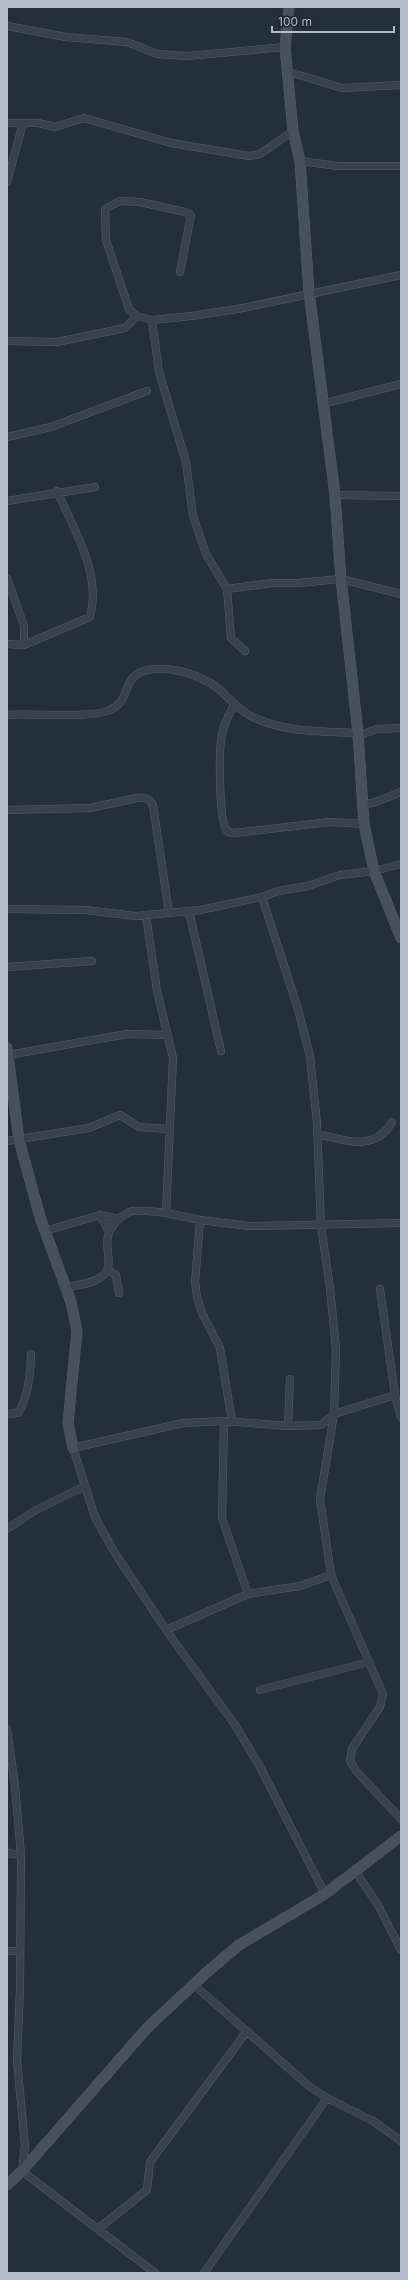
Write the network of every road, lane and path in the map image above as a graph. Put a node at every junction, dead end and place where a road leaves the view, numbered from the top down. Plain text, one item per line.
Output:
1 (289, 7) edge
2 (7, 26) edge
3 (286, 47) junction
4 (289, 72) junction
5 (401, 85) edge
6 (7, 123) edge
7 (23, 123) junction
8 (293, 131) junction
9 (300, 161) junction
10 (401, 166) edge
11 (7, 182) edge
12 (180, 272) dead end
13 (401, 275) edge
14 (309, 292) junction
15 (137, 316) junction
16 (152, 320) junction
17 (7, 341) edge
18 (401, 384) edge
19 (147, 392) dead end
20 (322, 404) junction
21 (7, 437) edge
22 (95, 487) dead end
23 (57, 491) junction
24 (335, 495) junction
25 (401, 496) edge
26 (7, 501) edge
27 (7, 578) edge
28 (341, 578) junction
29 (227, 588) junction
30 (401, 594) edge
31 (7, 644) edge
32 (24, 645) junction
33 (246, 651) dead end
34 (234, 705) junction
35 (7, 715) edge
36 (401, 728) edge
37 (358, 734) junction
38 (401, 792) edge
39 (363, 804) junction
40 (7, 810) edge
41 (364, 824) junction
42 (401, 864) edge
43 (374, 871) junction
44 (262, 898) junction
45 (7, 909) edge
46 (189, 911) junction
47 (169, 913) junction
48 (146, 915) junction
49 (401, 938) edge
50 (92, 961) dead end
51 (7, 967) edge
52 (168, 1035) junction
53 (221, 1051) dead end
54 (8, 1052) edge
55 (392, 1122) dead end
56 (169, 1129) junction
57 (318, 1134) junction
58 (19, 1140) junction
59 (7, 1141) edge
60 (166, 1213) junction
61 (100, 1215) junction
62 (119, 1219) junction
63 (200, 1220) junction
64 (401, 1223) edge
65 (320, 1226) junction
66 (45, 1231) junction
67 (109, 1232) junction
68 (108, 1270) junction
69 (66, 1287) junction
70 (380, 1289) dead end
71 (119, 1293) dead end
72 (31, 1354) dead end
73 (290, 1379) dead end
74 (395, 1395) junction
75 (7, 1414) edge
76 (334, 1414) junction
77 (401, 1416) edge
78 (224, 1422) junction
79 (232, 1422) junction
80 (288, 1426) junction
81 (73, 1448) junction
82 (85, 1486) junction
83 (7, 1529) edge
84 (331, 1575) junction
85 (248, 1594) junction
86 (166, 1630) junction
87 (369, 1662) junction
88 (260, 1690) dead end
89 (8, 1730) edge
90 (401, 1819) edge
91 (401, 1836) edge
92 (7, 1853) edge
93 (21, 1855) junction
94 (355, 1871) junction
95 (325, 1894) junction
96 (401, 1950) edge
97 (7, 1951) edge
98 (19, 1951) junction
99 (194, 1984) junction
100 (247, 2032) junction
101 (327, 2098) junction
102 (401, 2141) edge
103 (22, 2171) junction
104 (7, 2185) edge
105 (99, 2228) junction
106 (155, 2273) edge
107 (204, 2273) edge

1 - 3 street
2 - 3 street
3 - 4 street
4 - 5 street
4 - 8 street
6 - 7 street
7 - 8 street
7 - 11 street
8 - 9 street
9 - 10 street
9 - 14 street
12 - 15 street
13 - 14 street
14 - 16 street
14 - 20 street
15 - 16 street
15 - 17 street
16 - 29 street
18 - 20 street
19 - 21 street
20 - 24 street
22 - 23 street
23 - 26 street
23 - 32 street
24 - 25 street
24 - 28 street
27 - 32 street
28 - 29 street
28 - 30 street
28 - 37 street
29 - 33 street
31 - 32 street
34 - 35 street
34 - 37 street
34 - 41 street
36 - 37 street
37 - 39 street
38 - 39 street
39 - 41 street
40 - 47 street
41 - 43 street
42 - 43 street
43 - 44 street
43 - 49 street
44 - 46 street
44 - 57 street
45 - 48 street
46 - 47 street
46 - 53 street
47 - 48 street
48 - 52 street
50 - 51 street
52 - 54 street
52 - 56 street
54 - 58 street
55 - 57 street
56 - 58 street
56 - 60 street
57 - 65 street
58 - 59 street
58 - 66 street
60 - 62 street
60 - 63 street
61 - 62 street
61 - 66 street
61 - 67 street
62 - 67 street
63 - 65 street
63 - 79 street
64 - 65 street
65 - 76 street
66 - 69 street
67 - 68 street
68 - 69 street
68 - 71 street
69 - 81 street
70 - 74 street
72 - 75 street
73 - 80 street
74 - 76 street
74 - 77 street
76 - 80 street
76 - 84 street
78 - 79 street
78 - 81 street
78 - 85 street
79 - 80 street
81 - 82 street
82 - 83 street
82 - 86 street
84 - 85 street
84 - 87 street
85 - 86 street
86 - 95 street
87 - 88 street
87 - 90 street
89 - 93 street
91 - 94 street
92 - 93 street
93 - 98 street
94 - 95 street
94 - 96 street
95 - 99 street
97 - 98 street
98 - 103 street
99 - 100 street
99 - 103 street
100 - 101 street
100 - 105 street
101 - 102 street
101 - 107 street
103 - 104 street
103 - 105 street
105 - 106 street

